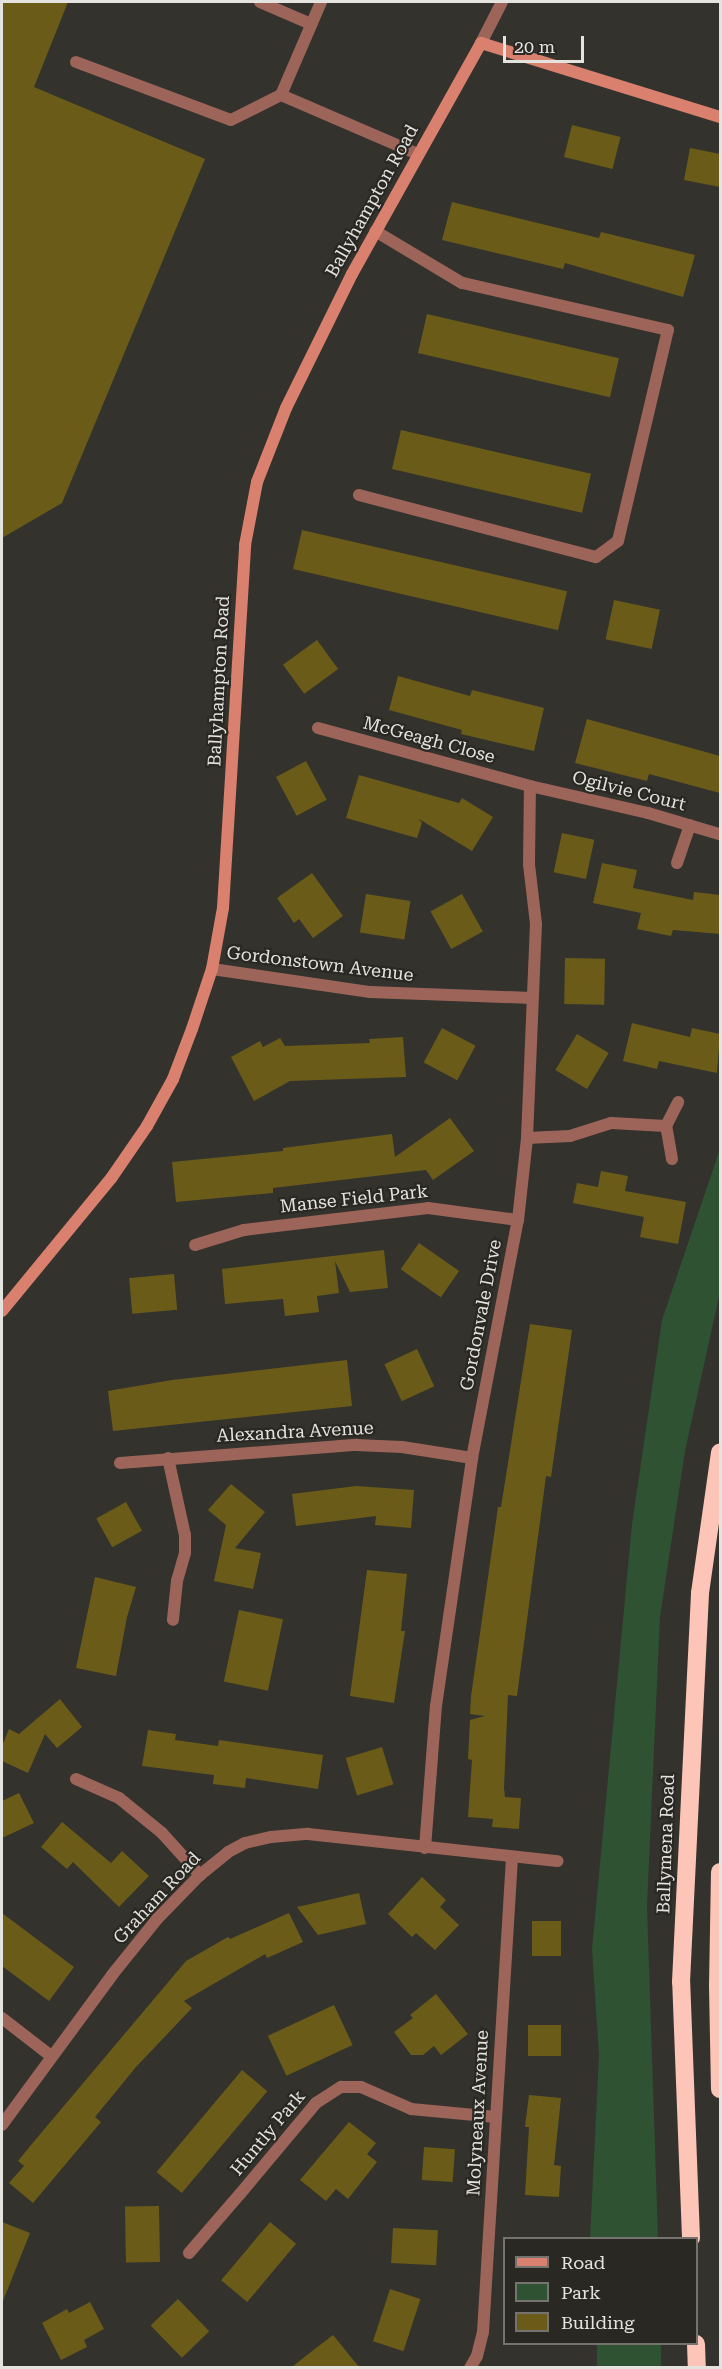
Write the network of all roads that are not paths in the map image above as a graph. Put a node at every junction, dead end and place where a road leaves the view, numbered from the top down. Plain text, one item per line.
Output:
1 (260, 2) edge
2 (321, 2) edge
3 (502, 2) edge
4 (311, 24) junction
5 (481, 44) junction
6 (76, 62) dead end
7 (281, 94) junction
8 (720, 117) edge
9 (418, 154) junction
10 (375, 231) junction
11 (359, 495) dead end
12 (318, 728) dead end
13 (530, 786) junction
14 (690, 825) junction
15 (719, 834) edge
16 (677, 863) dead end
17 (212, 969) junction
18 (531, 998) junction
19 (678, 1102) dead end
20 (666, 1126) junction
21 (527, 1138) junction
22 (672, 1159) dead end
23 (518, 1220) junction
24 (195, 1245) dead end
25 (2, 1311) edge
26 (720, 1452) edge
27 (168, 1458) junction
28 (472, 1458) junction
29 (120, 1463) dead end
30 (173, 1620) dead end
31 (76, 1779) dead end
32 (425, 1848) junction
33 (512, 1858) junction
34 (558, 1861) dead end
35 (720, 1872) edge
36 (200, 1875) junction
37 (2, 2018) edge
38 (51, 2056) junction
39 (720, 2089) edge
40 (496, 2116) junction
41 (2, 2125) edge
42 (692, 2237) edge
43 (189, 2253) dead end
44 (696, 2345) edge
45 (470, 2367) edge
46 (697, 2367) edge

1 - 4 street
2 - 4 street
3 - 5 street
4 - 7 street
5 - 8 street
5 - 9 street, Ballyhampton Road
6 - 7 street
7 - 9 street
9 - 10 street, Ballyhampton Road
10 - 11 street
10 - 17 street, Ballyhampton Road
12 - 13 street, McGeagh Close
13 - 14 street, Ogilvie Court
13 - 18 street, Gordonvale Drive
14 - 15 street, Ogilvie Court
14 - 16 street
17 - 18 street, Gordonstown Avenue
17 - 25 street, Ballyhampton Road
18 - 21 street, Gordonvale Drive
19 - 20 street
20 - 21 street
20 - 22 street
21 - 23 street, Gordonvale Drive
23 - 24 street, Manse Field Park
23 - 28 street, Gordonvale Drive
26 - 42 highway, Ballymena Road
27 - 28 street, Alexandra Avenue
27 - 29 street, Alexandra Avenue
27 - 30 street
28 - 32 street, Gordonvale Drive
31 - 36 street
32 - 33 street, Graham Road
32 - 36 street, Graham Road
33 - 34 street, Graham Road
33 - 40 street, Molyneaux Avenue
35 - 39 highway
36 - 38 street, Graham Road
37 - 38 street
38 - 41 street, Graham Road
40 - 43 street, Huntly Park
40 - 45 street, Molyneaux Avenue
44 - 46 highway

